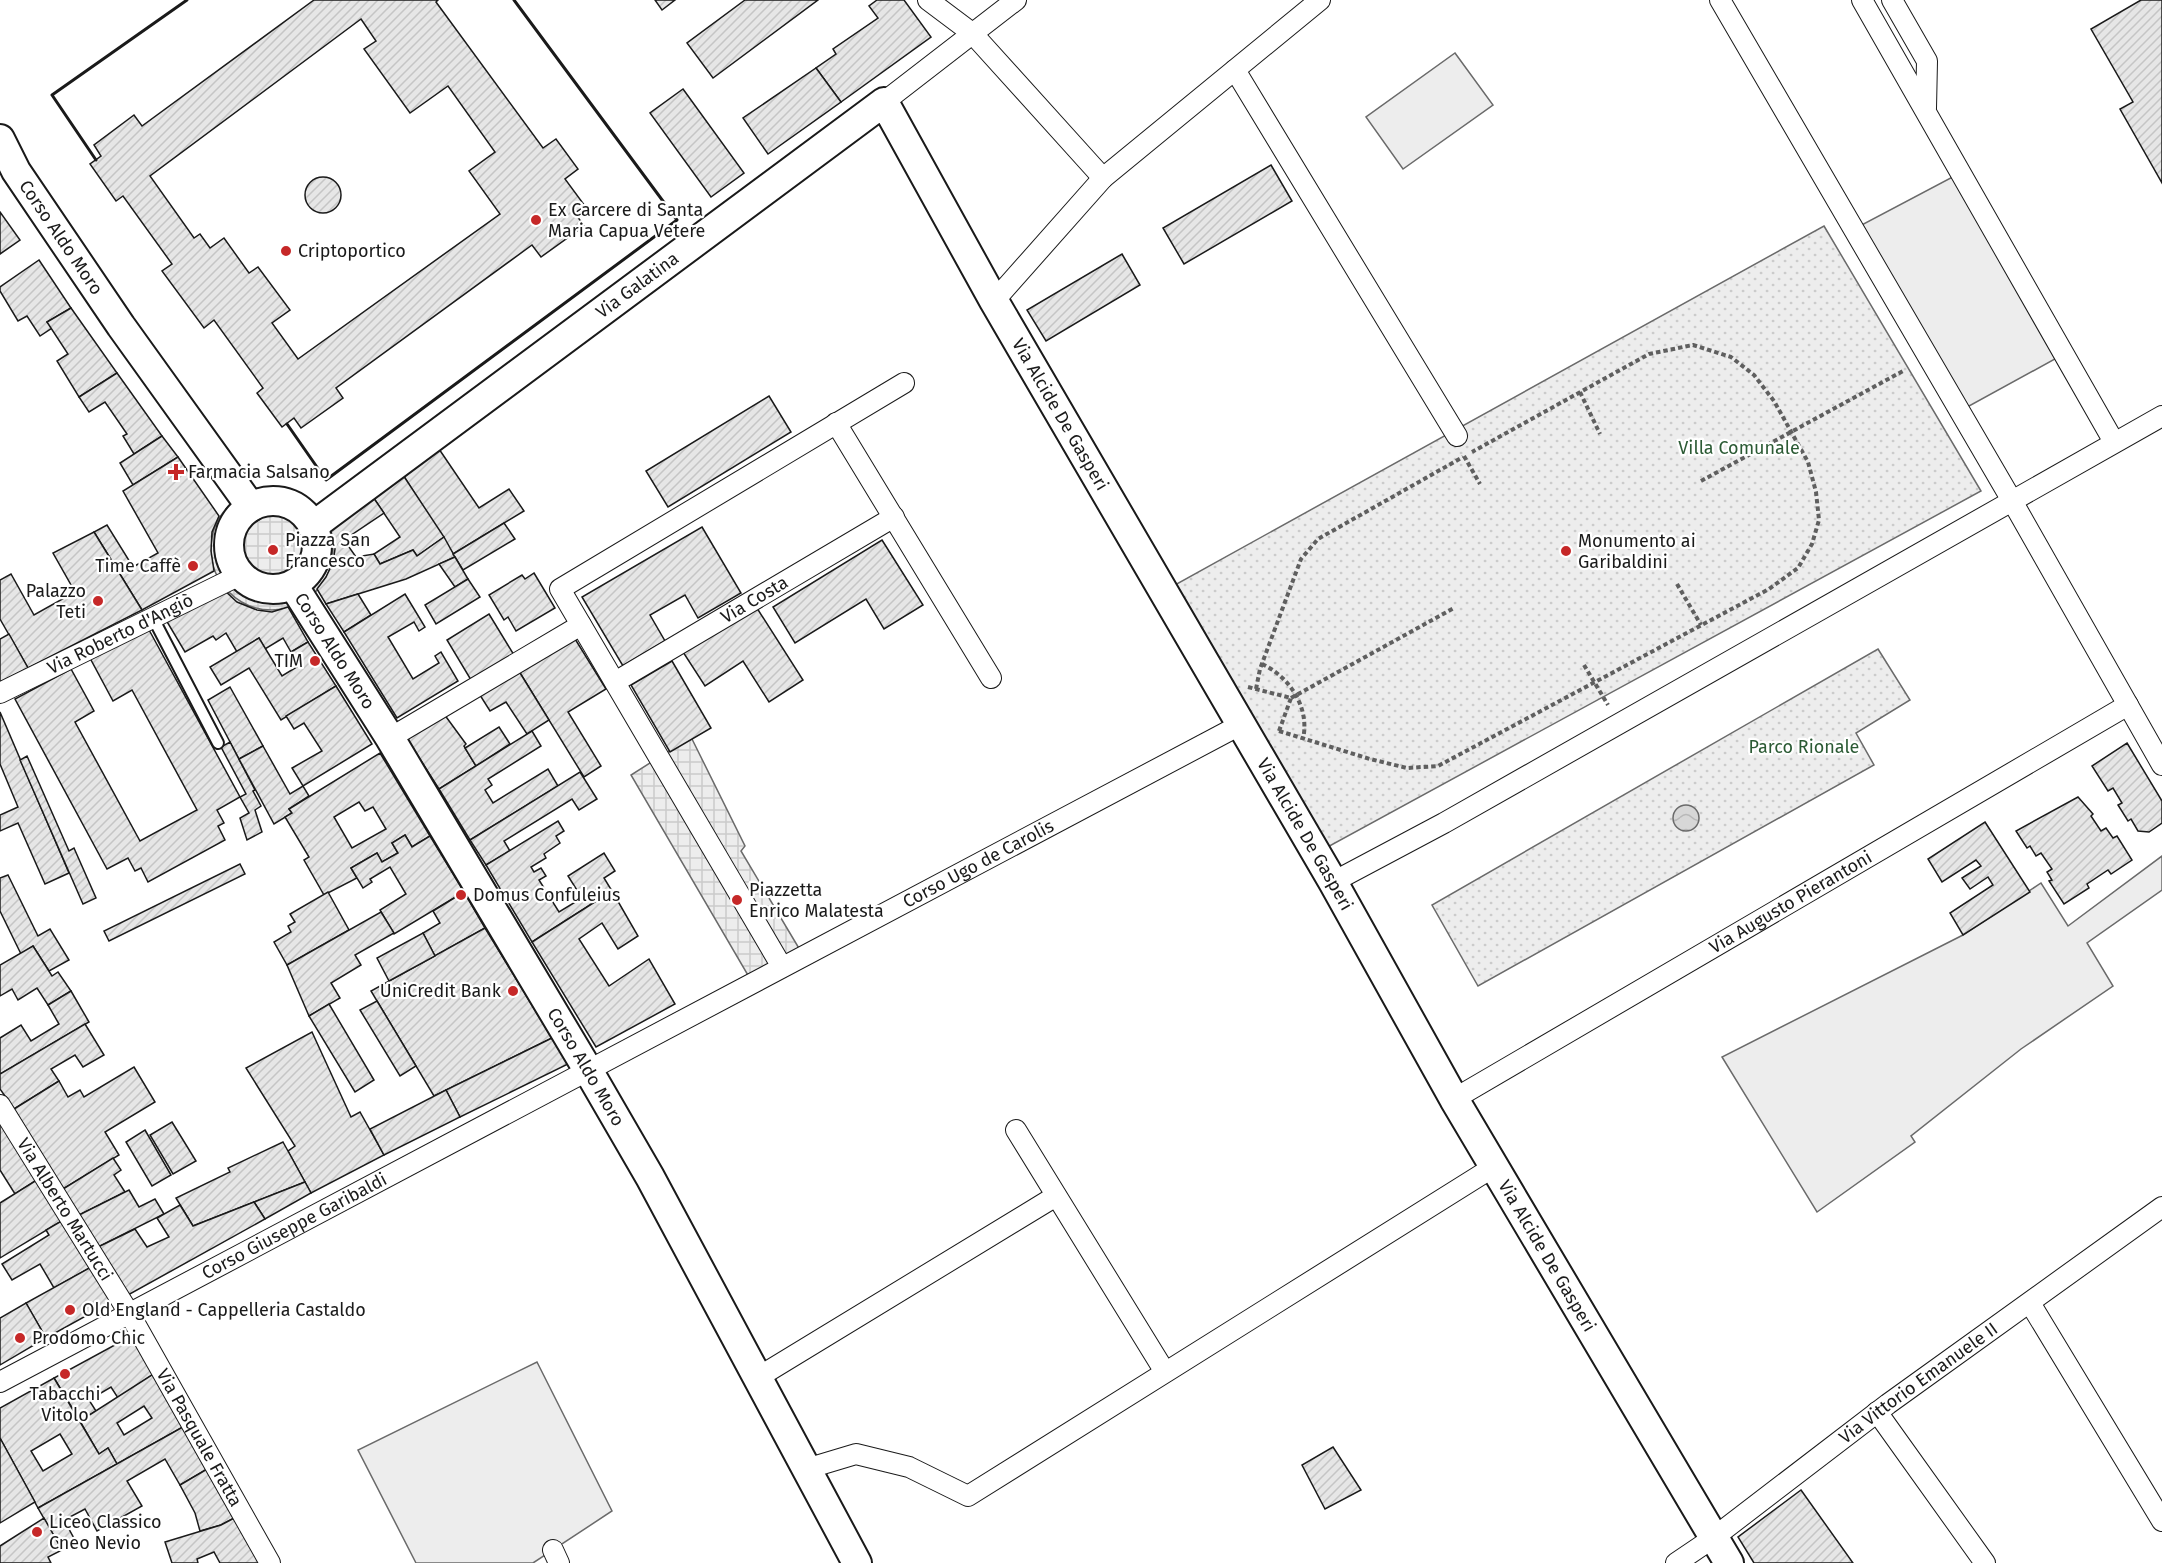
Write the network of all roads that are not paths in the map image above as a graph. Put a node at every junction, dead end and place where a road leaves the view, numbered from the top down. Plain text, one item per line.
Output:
1 (928, 0) edge
2 (1016, 0) edge
3 (1320, 0) edge
4 (1720, 0) edge
5 (1862, 0) edge
6 (1892, 0) edge
7 (972, 33) junction
8 (1235, 70) junction
9 (884, 102) junction
10 (1926, 108) junction
11 (0, 139) edge
12 (1103, 178) junction
13 (994, 301) junction
14 (904, 383) dead end
15 (2162, 416) edge
16 (837, 423) junction
17 (1457, 436) road end
18 (2114, 442) junction
19 (2011, 499) junction
20 (251, 507) junction
21 (894, 517) junction
22 (313, 526) junction
23 (240, 575) junction
24 (293, 585) junction
25 (152, 616) junction
26 (581, 624) junction
27 (991, 678) dead end
28 (615, 682) junction
29 (0, 693) edge
30 (2128, 705) junction
31 (1240, 725) junction
32 (390, 738) junction
33 (218, 743) dead end
34 (2162, 765) edge
35 (1333, 882) junction
36 (782, 967) junction
37 (588, 1070) junction
38 (1454, 1099) junction
39 (0, 1106) edge
40 (1016, 1130) dead end
41 (1495, 1166) junction
42 (1056, 1196) junction
43 (2162, 1207) edge
44 (2030, 1303) junction
45 (129, 1313) junction
46 (1165, 1372) junction
47 (757, 1378) junction
48 (0, 1382) edge
49 (1877, 1412) junction
50 (806, 1469) junction
51 (2162, 1521) edge
52 (1713, 1538) junction
53 (270, 1563) edge
54 (857, 1563) edge
55 (1676, 1563) edge
56 (1728, 1563) edge
57 (1985, 1563) edge

1 - 7 street
2 - 7 street, Via Galatina
3 - 8 street
4 - 19 street
5 - 10 street
6 - 10 street
7 - 9 street, Via Galatina
7 - 12 street
8 - 12 street
8 - 17 street
9 - 13 main road, Via Alcide De Gasperi
9 - 22 main road, Via Galatina
10 - 18 street
11 - 20 main road, Corso Aldo Moro
12 - 13 street
13 - 31 main road, Via Alcide De Gasperi
14 - 16 street
15 - 18 street
16 - 21 street
16 - 26 street
18 - 19 street
19 - 30 street
19 - 35 street
20 - 22 main road
20 - 23 main road
21 - 27 street
21 - 28 street, Via Costa
22 - 24 main road
23 - 24 main road
23 - 25 street, Via Roberto d'Angiò
24 - 32 main road, Corso Aldo Moro
25 - 29 street, Via Roberto d'Angiò
25 - 33 lane
26 - 28 street
26 - 32 street
28 - 36 street
30 - 34 street
30 - 38 street, Via Augusto Pierantoni
31 - 35 main road, Via Alcide De Gasperi
31 - 36 street, Corso Ugo de Carolis
32 - 37 main road, Corso Aldo Moro
35 - 38 main road, Via Alcide De Gasperi
36 - 37 street, Corso Ugo de Carolis
37 - 45 street, Corso Giuseppe Garibaldi
37 - 47 main road, Corso Aldo Moro
38 - 41 main road, Via Alcide De Gasperi
39 - 45 street, Via Alberto Martucci
40 - 42 street
41 - 46 street
41 - 52 main road, Via Alcide De Gasperi
42 - 46 street
42 - 47 street
43 - 44 street, Via Vittorio Emanuele II
44 - 49 street, Via Vittorio Emanuele II
44 - 51 street
45 - 48 street, Corso Giuseppe Garibaldi
45 - 53 street, Via Pasquale Fratta
46 - 50 street
47 - 50 main road, Corso Aldo Moro
49 - 52 street, Via Vittorio Emanuele II
49 - 57 street
50 - 54 main road, Corso Aldo Moro
52 - 55 street, Via Vittorio Emanuele II
52 - 56 main road, Via Alcide De Gasperi

